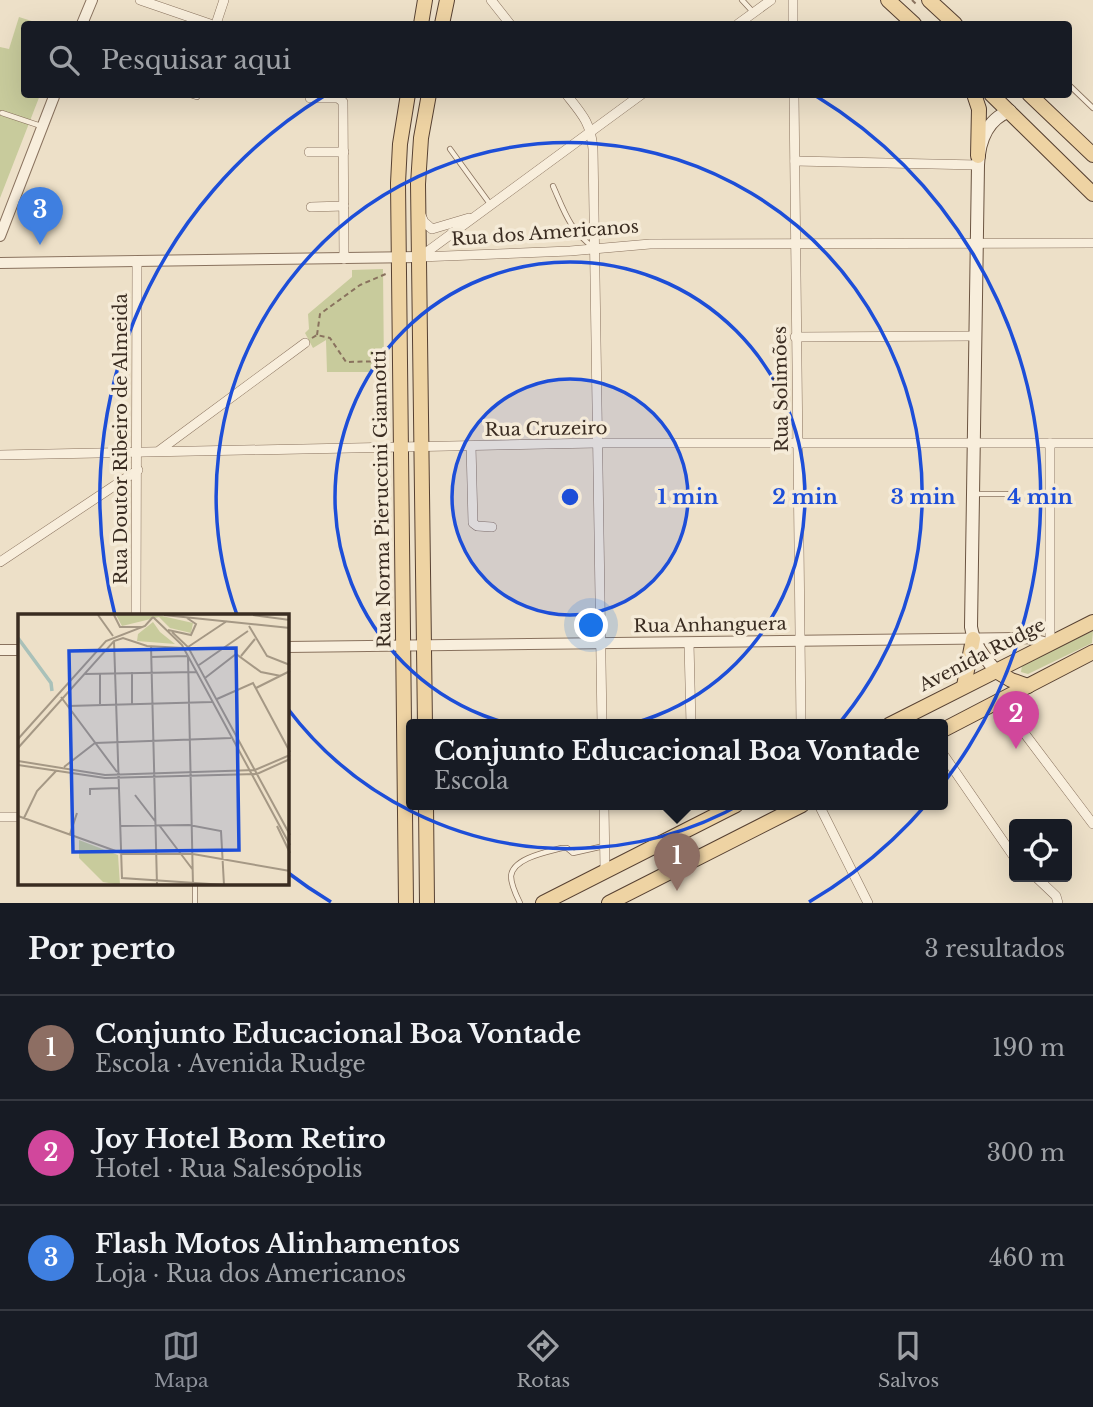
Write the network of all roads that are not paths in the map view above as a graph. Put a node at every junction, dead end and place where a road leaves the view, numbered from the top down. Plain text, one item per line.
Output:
1 (92, 0) edge
2 (140, 0) edge
3 (224, 0) edge
4 (425, 0) edge
5 (447, 0) edge
6 (491, 0) edge
7 (742, 0) edge
8 (793, 0) edge
9 (888, 0) edge
10 (929, 0) edge
11 (771, 1) edge
12 (754, 13) junction
13 (83, 21) edge
14 (201, 21) edge
15 (217, 21) edge
16 (422, 21) edge
17 (443, 21) edge
18 (508, 21) edge
19 (742, 21) edge
20 (793, 21) edge
21 (911, 21) edge
22 (952, 21) edge
23 (1072, 87) edge
24 (54, 98) edge
25 (310, 98) dead end
26 (407, 98) edge
27 (428, 98) edge
28 (569, 98) edge
29 (637, 98) edge
30 (794, 98) edge
31 (975, 98) edge
32 (995, 98) edge
33 (1033, 98) edge
34 (1093, 108) edge
35 (1010, 111) junction
36 (2, 113) dead end
37 (43, 127) junction
38 (592, 131) junction
39 (1071, 134) junction
40 (450, 149) dead end
41 (309, 152) dead end
42 (344, 152) junction
43 (1093, 155) edge
44 (978, 160) junction
45 (795, 161) junction
46 (553, 186) dead end
47 (1093, 194) edge
48 (491, 204) junction
49 (344, 206) junction
50 (419, 206) junction
51 (311, 207) dead end
52 (471, 218) junction
53 (0, 236) edge
54 (977, 242) junction
55 (795, 243) junction
56 (1093, 243) edge
57 (594, 249) junction
58 (399, 257) junction
59 (419, 257) junction
60 (344, 259) junction
61 (137, 262) junction
62 (0, 263) edge
63 (975, 336) junction
64 (796, 337) junction
65 (305, 343) road end
66 (597, 443) junction
67 (797, 443) junction
68 (974, 443) junction
69 (1049, 443) junction
70 (1093, 443) edge
71 (471, 446) junction
72 (421, 447) junction
73 (401, 448) junction
74 (160, 450) junction
75 (138, 451) junction
76 (0, 454) edge
77 (138, 470) junction
78 (973, 494) junction
79 (1007, 494) dead end
80 (492, 527) dead end
81 (0, 562) edge
82 (136, 614) edge
83 (1093, 622) edge
84 (973, 639) junction
85 (800, 641) junction
86 (1049, 642) junction
87 (689, 643) junction
88 (601, 644) junction
89 (403, 645) junction
90 (424, 645) junction
91 (289, 647) edge
92 (0, 650) edge
93 (18, 650) edge
94 (1093, 652) edge
95 (996, 671) junction
96 (964, 686) junction
97 (1028, 686) junction
98 (1000, 701) junction
99 (425, 719) edge
100 (602, 719) edge
101 (691, 719) edge
102 (802, 719) edge
103 (901, 719) edge
104 (948, 727) edge
105 (948, 761) edge
106 (426, 810) edge
107 (604, 810) edge
108 (726, 810) edge
109 (792, 810) edge
110 (822, 810) edge
111 (0, 817) edge
112 (18, 817) edge
113 (1093, 824) edge
114 (605, 846) junction
115 (1009, 850) edge
116 (605, 871) junction
117 (1042, 882) edge
118 (406, 903) edge
119 (427, 903) edge
120 (520, 903) edge
121 (543, 903) edge
122 (609, 903) edge
123 (868, 903) edge
124 (1058, 903) edge

1 - 13 street
2 - 14 street
3 - 15 street
4 - 16 main road
5 - 17 main road
6 - 18 street
7 - 12 lane
8 - 20 street
9 - 21 main road
10 - 22 main road
11 - 12 street
12 - 19 street
23 - 34 lane
24 - 37 street
25 - 42 street
26 - 58 main road, Rua Norma Pieruccini Giannotti
27 - 50 main road
28 - 38 street
29 - 38 street
30 - 45 street, Rua Solimões
31 - 44 main road
32 - 35 main road
33 - 39 main road
35 - 39 main road
35 - 44 main road
35 - 47 main road
36 - 37 lane
37 - 53 street
38 - 48 street
38 - 57 street
39 - 43 main road
40 - 48 lane
41 - 42 street
42 - 49 street
44 - 45 street
44 - 54 main road
45 - 55 street, Rua Solimões
46 - 57 lane
48 - 52 street
49 - 51 street
49 - 60 street
50 - 52 street
50 - 59 main road
52 - 59 street
54 - 55 street, Rua dos Americanos
54 - 56 street, Rua dos Americanos
54 - 63 main road
55 - 57 street, Rua dos Americanos
55 - 64 street, Rua Solimões
57 - 59 street, Rua dos Americanos
57 - 66 street
58 - 59 street, Rua dos Americanos
58 - 60 street, Rua dos Americanos
58 - 73 main road, Rua Norma Pieruccini Giannotti
59 - 72 main road
60 - 61 street, Rua dos Americanos
61 - 62 street, Rua dos Americanos
61 - 75 street, Rua Doutor Ribeiro de Almeida
63 - 64 street
63 - 68 main road
64 - 67 street, Rua Solimões
65 - 74 street
66 - 67 street, Rua Cruzeiro
66 - 71 street, Rua Cruzeiro
66 - 88 street
67 - 68 street, Rua Cruzeiro
67 - 85 street, Rua Solimões
68 - 69 street, Rua Cruzeiro
68 - 78 main road
69 - 70 street, Rua Cruzeiro
69 - 86 street
71 - 72 street, Rua Cruzeiro
71 - 80 street
72 - 73 street, Rua Cruzeiro
72 - 90 main road
73 - 74 street, Rua Cruzeiro
73 - 89 main road, Rua Norma Pieruccini Giannotti
74 - 75 street, Rua Cruzeiro
75 - 76 street, Rua Cruzeiro
75 - 77 street, Rua Doutor Ribeiro de Almeida
77 - 81 street
77 - 82 street, Rua Doutor Ribeiro de Almeida
78 - 79 lane
78 - 84 main road
83 - 86 main road, Avenida Rudge
84 - 85 street, Rua Anhanguera
84 - 86 street, Rua Anhanguera
84 - 95 main road
84 - 96 main road
85 - 87 street, Rua Anhanguera
85 - 102 street, Rua Solimões
86 - 95 main road, Avenida Rudge
87 - 88 street, Rua Anhanguera
87 - 101 street
88 - 90 street, Rua Anhanguera
88 - 100 street
89 - 90 street, Rua Anhanguera
89 - 91 street, Rua Anhanguera
89 - 118 main road, Rua Norma Pieruccini Giannotti
90 - 99 main road
92 - 93 street
94 - 97 main road
95 - 96 main road, Avenida Rudge
95 - 97 main road
96 - 103 main road, Avenida Rudge
97 - 98 main road
98 - 104 main road
98 - 113 street
105 - 115 street
106 - 119 main road
107 - 114 street
108 - 116 main road
109 - 122 main road
110 - 123 street
111 - 112 street
114 - 116 street
114 - 120 lane
116 - 121 main road
117 - 124 street

